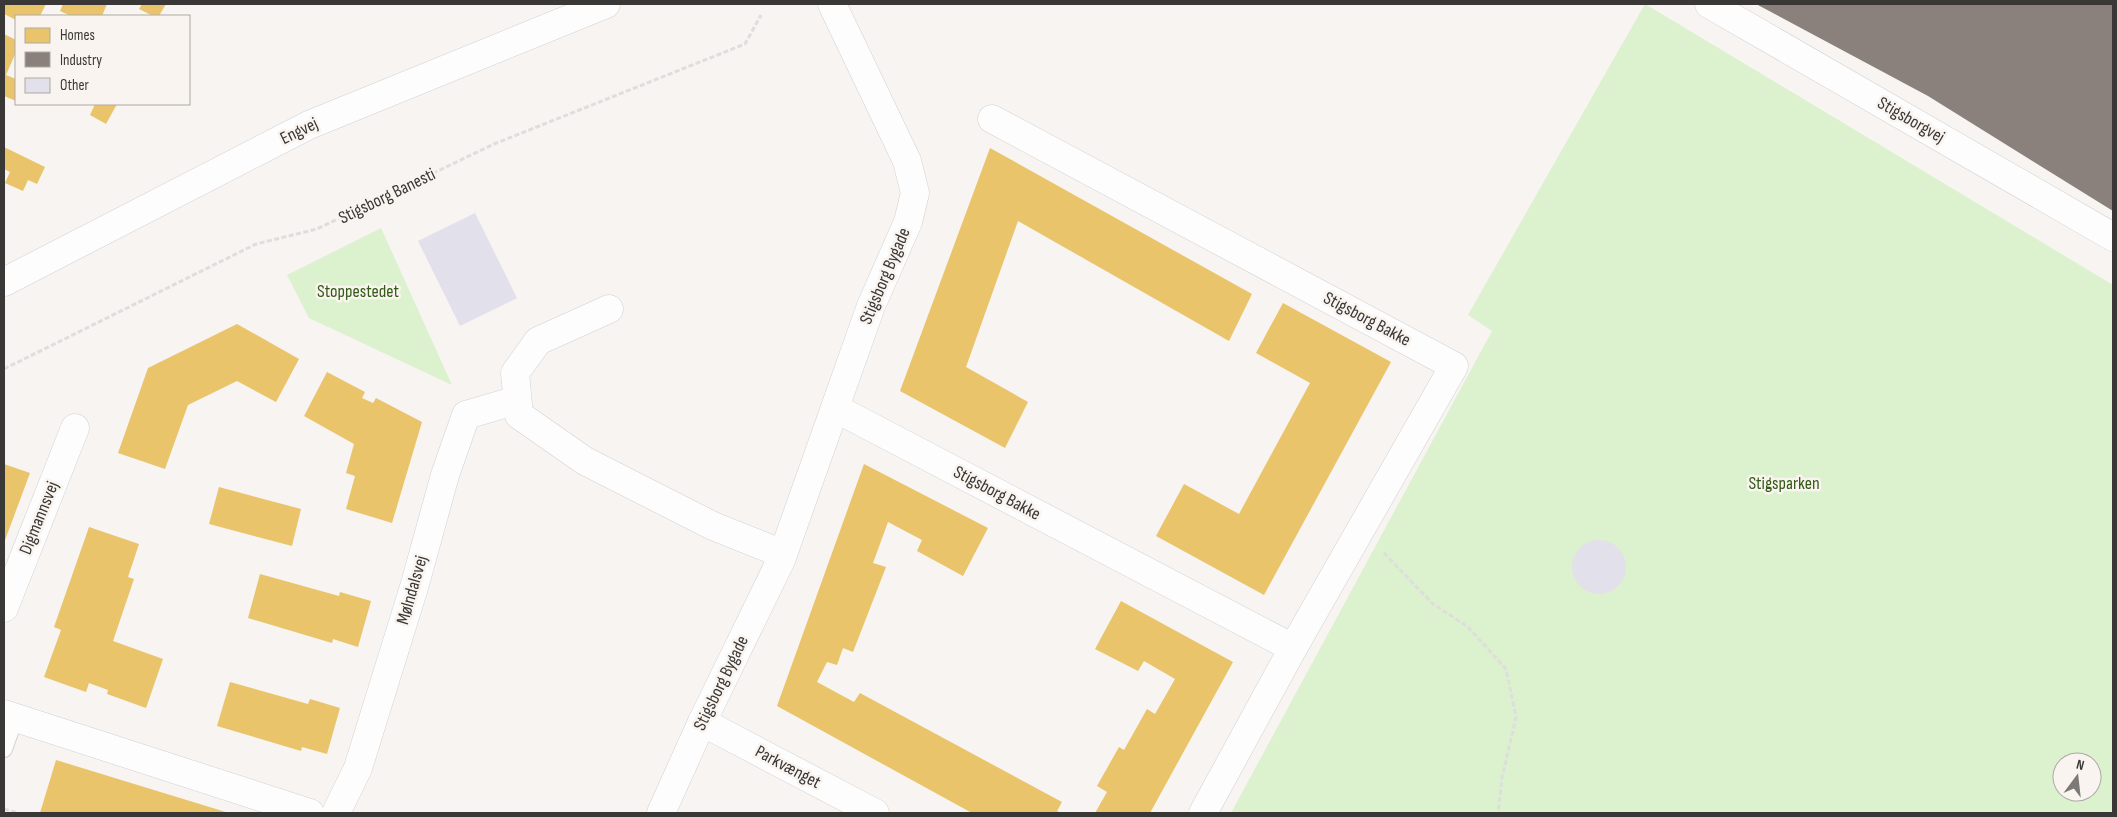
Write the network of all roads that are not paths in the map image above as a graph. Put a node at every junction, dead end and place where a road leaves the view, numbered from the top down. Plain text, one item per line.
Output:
1 (606, 4) edge
2 (832, 4) edge
3 (1709, 4) edge
4 (992, 119) dead end
5 (2113, 237) edge
6 (4, 282) edge
7 (609, 309) dead end
8 (517, 400) junction
9 (835, 408) junction
10 (74, 428) dead end
11 (783, 554) junction
12 (4, 608) edge
13 (1292, 648) junction
14 (9, 716) edge
15 (702, 722) junction
16 (4, 750) edge
17 (310, 813) edge
18 (336, 813) edge
19 (661, 813) edge
20 (874, 813) edge
21 (1203, 813) edge

1 - 6 street, Engvej
2 - 9 street, Stigsborg Bygade
3 - 5 street, Stigsborgvej
4 - 13 street, Stigsborg Bakke
7 - 8 street
8 - 11 street
8 - 18 street, Mølndalsvej
9 - 11 street, Stigsborg Bygade
9 - 13 street, Stigsborg Bakke
10 - 12 street, Digmannsvej
11 - 15 street, Stigsborg Bygade
13 - 21 street, Stigsborg Bakke
14 - 16 lane
14 - 17 street
15 - 19 street, Stigsborg Bygade
15 - 20 street, Parkvænget

